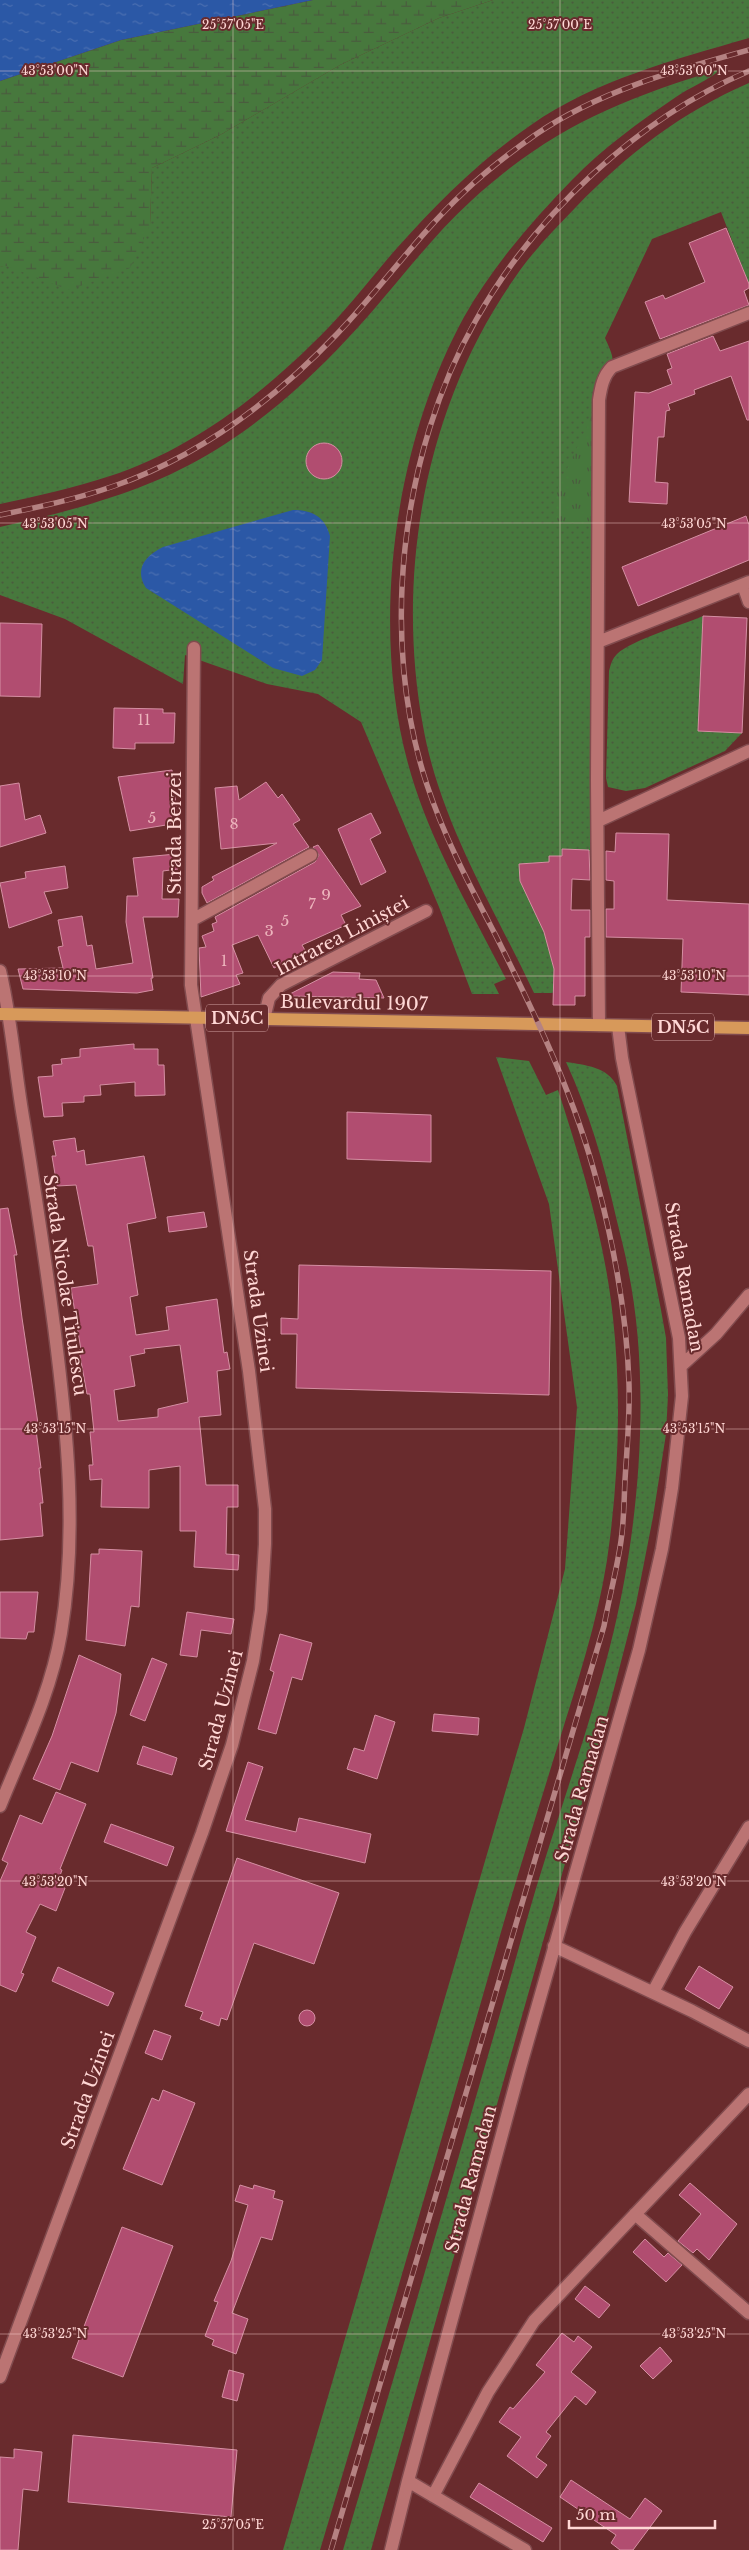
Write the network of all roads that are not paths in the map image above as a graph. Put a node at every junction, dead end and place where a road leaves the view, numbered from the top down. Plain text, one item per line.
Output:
1 (749, 313) edge
2 (746, 584) edge
3 (749, 602) edge
4 (598, 642) junction
5 (194, 648) dead end
6 (749, 751) edge
7 (598, 821) junction
8 (311, 855) dead end
9 (426, 911) dead end
10 (192, 920) junction
11 (0, 971) edge
12 (4, 1014) edge
13 (197, 1018) junction
14 (264, 1019) junction
15 (599, 1025) junction
16 (618, 1026) junction
17 (749, 1028) edge
18 (749, 1295) edge
19 (682, 1365) junction
20 (0, 1806) edge
21 (749, 1827) edge
22 (554, 1946) junction
23 (653, 1992) junction
24 (749, 2041) edge
25 (749, 2094) edge
26 (635, 2214) junction
27 (749, 2313) edge
28 (0, 2377) edge
29 (408, 2481) junction
30 (433, 2496) junction
31 (391, 2550) edge
32 (525, 2550) edge

1 - 4 street
2 - 3 street
2 - 4 street
4 - 7 street
5 - 10 street, Strada Berzei
6 - 7 street
7 - 15 street
8 - 10 street
9 - 14 street, Intrarea Liniștei
10 - 13 street, Strada Berzei
11 - 12 street, Strada Nicolae Titulescu
12 - 13 main road, Bulevardul 1907 / DN5C
12 - 20 street, Strada Nicolae Titulescu
13 - 14 main road, Bulevardul 1907 / DN5C
13 - 28 street, Strada Uzinei
14 - 15 main road, Bulevardul 1907 / DN5C
15 - 16 main road, Bulevardul 1907 / DN5C
16 - 17 main road, DN5C
16 - 19 street, Strada Ramadan
18 - 19 street
19 - 22 street, Strada Ramadan
21 - 23 street
22 - 23 street
22 - 29 street, Strada Ramadan
23 - 24 street
25 - 26 street
26 - 27 street
26 - 30 street
29 - 30 street
29 - 31 street, Strada Ramadan
30 - 32 street

